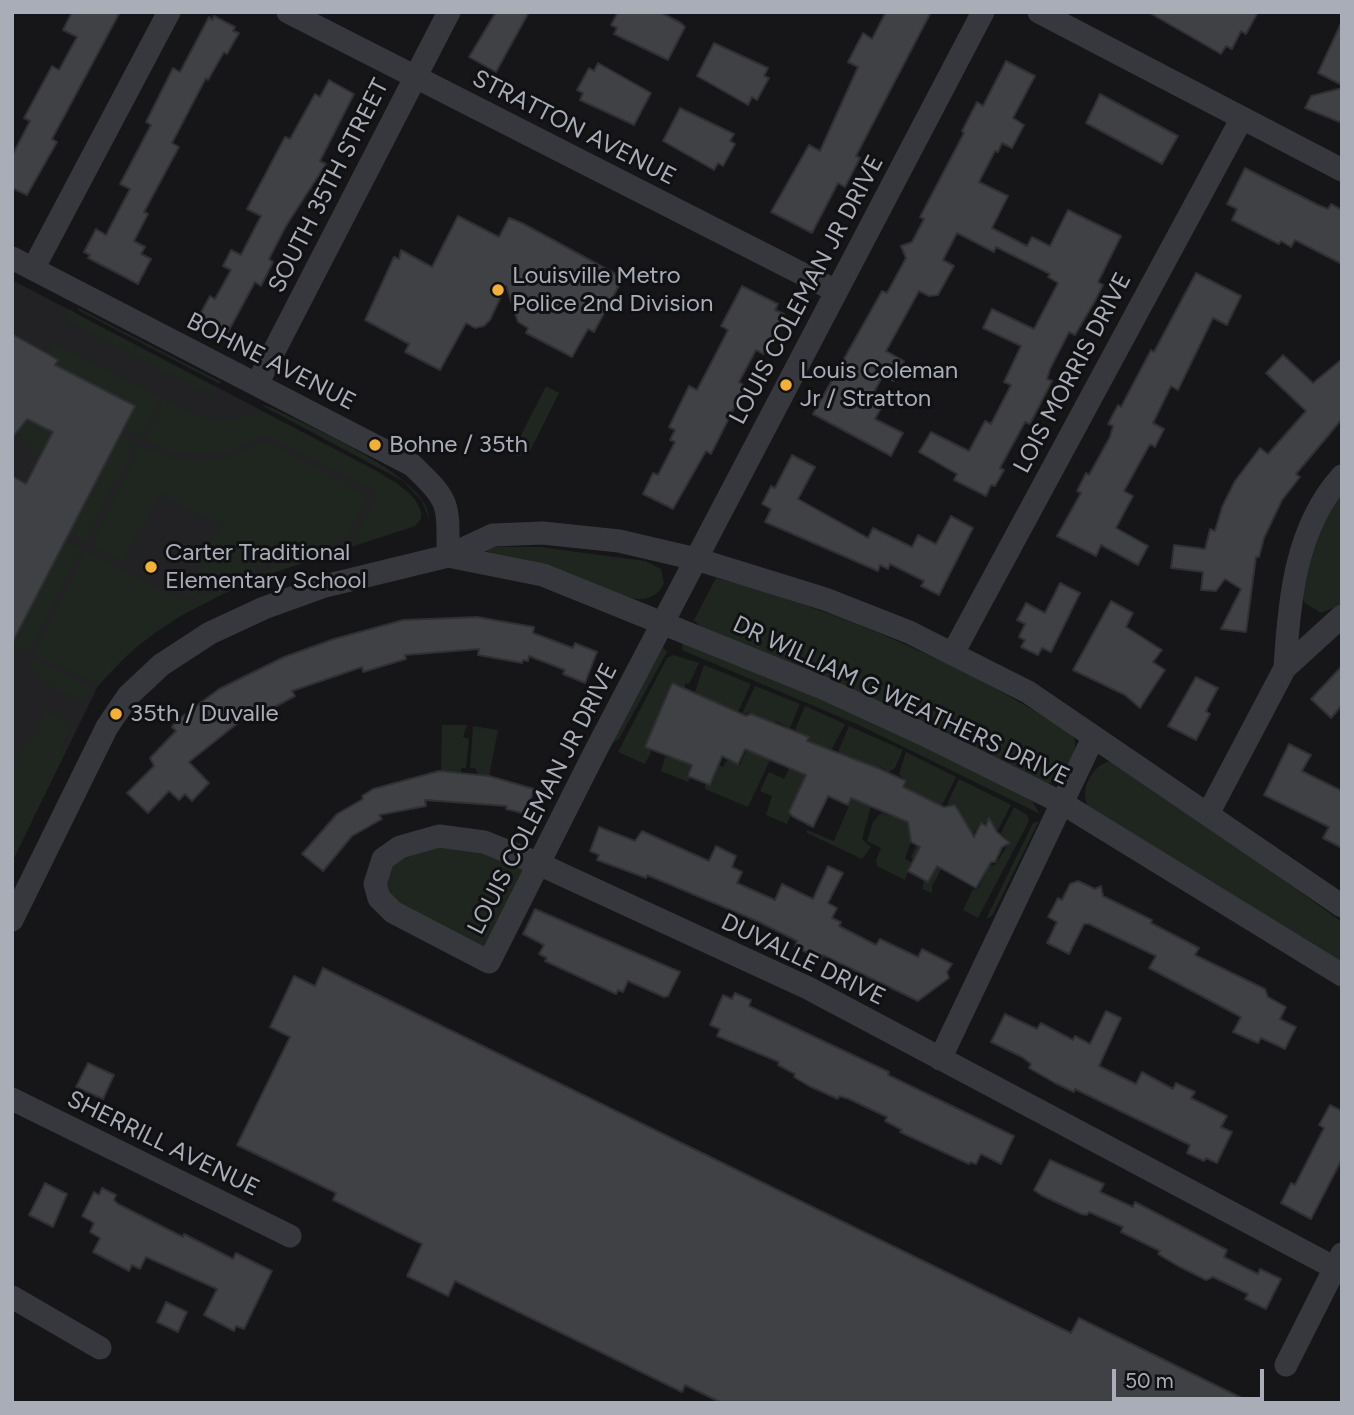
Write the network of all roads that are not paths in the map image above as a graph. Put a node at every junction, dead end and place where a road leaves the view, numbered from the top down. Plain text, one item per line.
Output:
1 (169, 12) edge
2 (288, 12) edge
3 (449, 12) edge
4 (983, 12) edge
5 (1039, 12) edge
6 (415, 76) junction
7 (1242, 118) junction
8 (1342, 170) edge
9 (12, 258) edge
10 (33, 269) junction
11 (836, 291) junction
12 (257, 384) junction
13 (1342, 476) edge
14 (448, 556) junction
15 (696, 558) junction
16 (1342, 616) edge
17 (663, 622) junction
18 (953, 653) junction
19 (1285, 668) junction
20 (1093, 738) junction
21 (1062, 803) junction
22 (1208, 814) junction
23 (539, 864) junction
24 (1342, 906) edge
25 (12, 920) edge
26 (489, 962) joint
27 (1342, 975) edge
28 (940, 1059) junction
29 (12, 1099) edge
30 (290, 1236) dead end
31 (1338, 1261) edge
32 (12, 1297) edge
33 (100, 1348) dead end
34 (1286, 1365) dead end

1 - 10 street
2 - 6 street, STRATTON AVENUE
3 - 6 street, SOUTH 35TH STREET
4 - 11 street, LOUIS COLEMAN JR DRIVE
5 - 7 street
6 - 11 street, STRATTON AVENUE
6 - 12 street, SOUTH 35TH STREET
7 - 8 street
7 - 18 street, LOIS MORRIS DRIVE
9 - 10 street, BOHNE AVENUE
10 - 12 street, BOHNE AVENUE
11 - 15 street, LOUIS COLEMAN JR DRIVE
12 - 14 street, BOHNE AVENUE
13 - 19 street
14 - 15 street, DR WILLIAM G WEATHERS DRIVE
14 - 17 street, DR WILLIAM G WEATHERS DRIVE
14 - 25 street, DR WILLIAM G WEATHERS DRIVE
15 - 17 street, LOUIS COLEMAN JR DRIVE
15 - 18 street, DR WILLIAM G WEATHERS DRIVE
16 - 19 street
17 - 21 street, DR WILLIAM G WEATHERS DRIVE
17 - 23 street, LOUIS COLEMAN JR DRIVE
18 - 20 street, DR WILLIAM G WEATHERS DRIVE
19 - 22 street
20 - 21 street
20 - 22 street, DR WILLIAM G WEATHERS DRIVE
21 - 27 street, DR WILLIAM G WEATHERS DRIVE
21 - 28 street
22 - 24 street, DR WILLIAM G WEATHERS DRIVE
23 - 26 street, LOUIS COLEMAN JR DRIVE
23 - 26 street, DUVALLE DRIVE
23 - 28 street, DUVALLE DRIVE
28 - 31 street, DUVALLE DRIVE
29 - 30 street, SHERRILL AVENUE
31 - 34 street
32 - 33 street

